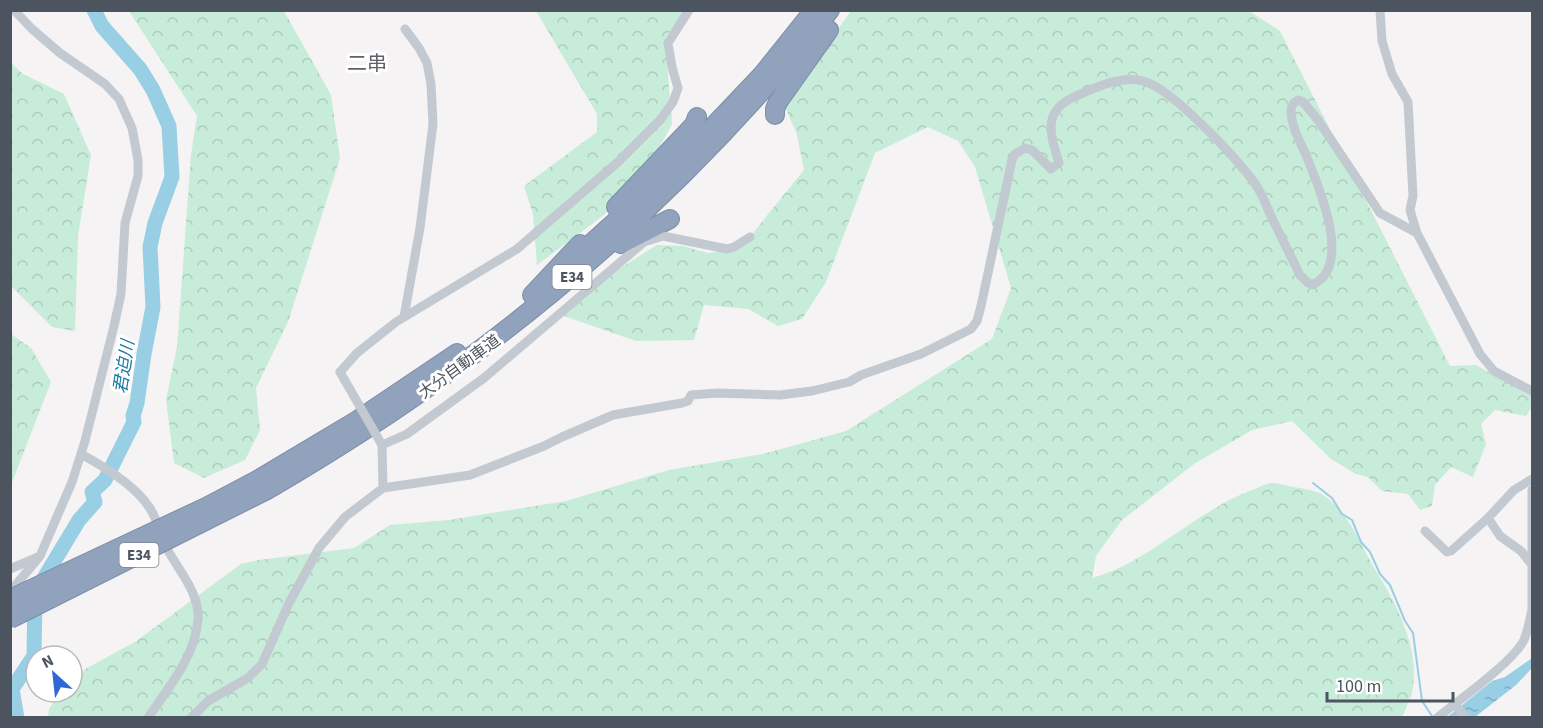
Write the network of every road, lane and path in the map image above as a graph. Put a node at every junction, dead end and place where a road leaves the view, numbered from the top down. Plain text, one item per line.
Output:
1 (14, 10) edge
2 (689, 10) edge
3 (814, 10) edge
4 (830, 10) edge
5 (842, 10) edge
6 (1380, 10) edge
7 (405, 29) dead end
8 (775, 115) dead end
9 (697, 117) dead end
10 (670, 219) dead end
11 (1417, 233) junction
12 (750, 237) dead end
13 (535, 300) junction
14 (404, 317) junction
15 (1533, 391) edge
16 (382, 445) junction
17 (81, 454) junction
18 (1533, 478) edge
19 (263, 485) junction
20 (383, 488) junction
21 (1533, 490) edge
22 (1488, 518) junction
23 (1425, 531) dead end
24 (40, 556) junction
25 (1532, 565) edge
26 (10, 569) edge
27 (10, 592) edge
28 (10, 599) edge
29 (10, 619) edge
30 (1455, 704) junction
31 (148, 717) edge
32 (191, 717) edge
33 (1437, 717) edge
34 (1466, 717) edge

1 - 17 street
2 - 14 street
3 - 13 highway, 大分自動車道 / E34
4 - 13 highway, 大分自動車道 / E34
5 - 8 highway
6 - 11 street
7 - 14 street
9 - 13 highway
10 - 13 highway
11 - 15 street
11 - 20 street
12 - 16 street
13 - 19 highway, 大分自動車道 / E34
14 - 16 street, bridge
16 - 20 street
17 - 24 street
17 - 31 street
18 - 22 street
19 - 28 highway, 大分自動車道 / E34, bridge
19 - 29 highway, 大分自動車道 / E34, bridge
20 - 32 street
21 - 25 street
22 - 23 street
22 - 25 street
24 - 26 street
24 - 27 street
25 - 30 street
30 - 33 street
30 - 34 street

